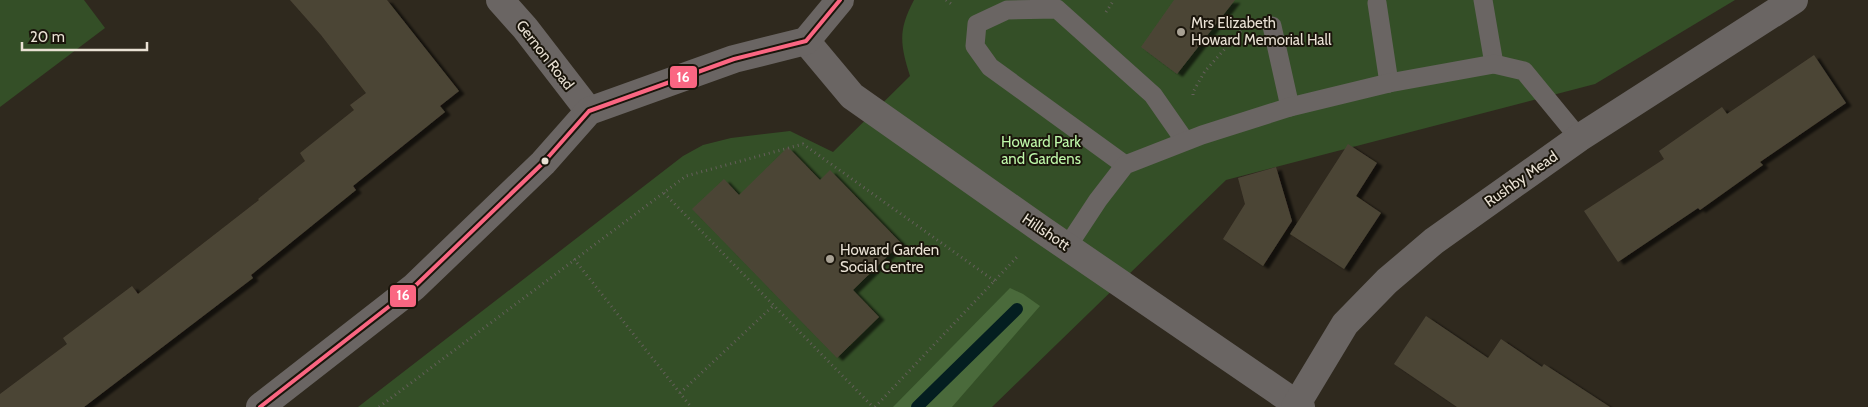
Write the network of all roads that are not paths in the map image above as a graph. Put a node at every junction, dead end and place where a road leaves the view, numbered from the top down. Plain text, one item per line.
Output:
1 (500, 0) edge
2 (840, 0) edge
3 (1483, 0) edge
4 (1794, 0) edge
5 (1377, 3) dead end
6 (1272, 26) dead end
7 (806, 41) junction
8 (1494, 64) junction
9 (1389, 83) junction
10 (1290, 107) junction
11 (589, 111) junction
12 (1193, 138) junction
13 (1579, 138) junction
14 (1125, 165) junction
15 (1067, 246) junction
16 (1297, 406) edge
17 (260, 407) edge

1 - 11 street, Gernon Road
2 - 7 street
3 - 8 lane
4 - 13 street, Rushby Mead
5 - 9 lane
6 - 10 lane
7 - 11 street
7 - 15 street, Hillshott
8 - 9 lane
8 - 13 lane
9 - 10 lane
10 - 12 lane
11 - 17 street
12 - 14 lane
12 - 14 lane
13 - 16 street, Rushby Mead
14 - 15 lane
15 - 16 street, Hillshott

